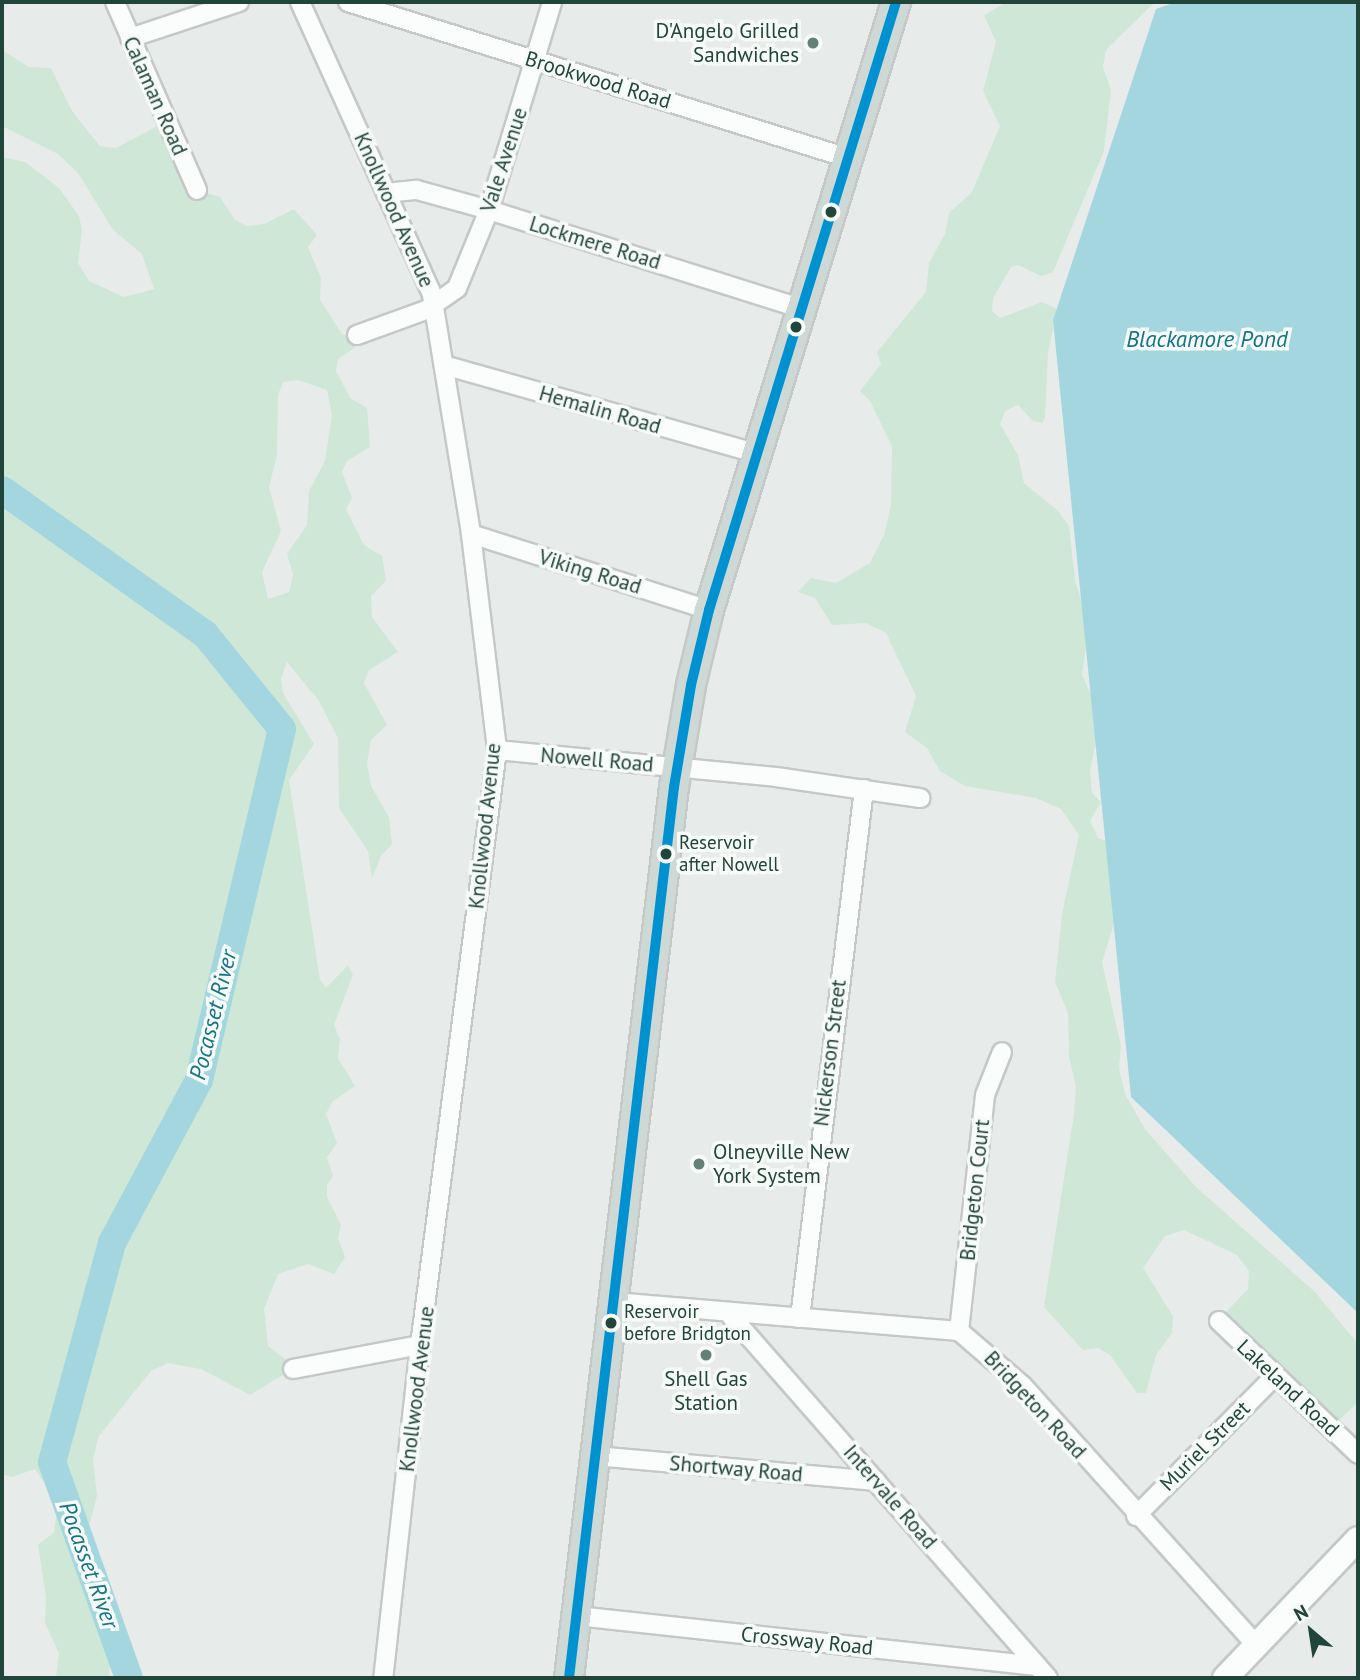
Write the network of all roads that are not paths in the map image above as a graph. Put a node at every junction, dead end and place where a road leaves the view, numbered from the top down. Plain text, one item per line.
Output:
1 (115, 2) edge
2 (239, 2) edge
3 (300, 2) edge
4 (348, 2) edge
5 (552, 2) edge
6 (889, 4) edge
7 (130, 38) junction
8 (535, 62) junction
9 (848, 158) junction
10 (197, 190) dead end
11 (386, 193) junction
12 (489, 210) junction
13 (430, 308) junction
14 (803, 309) junction
15 (357, 335) dead end
16 (444, 365) junction
17 (756, 453) junction
18 (471, 534) junction
19 (709, 610) junction
20 (497, 750) junction
21 (678, 767) junction
22 (864, 789) junction
23 (920, 798) dead end
24 (1002, 1052) dead end
25 (614, 1302) junction
26 (731, 1315) junction
27 (800, 1318) junction
28 (1219, 1321) dead end
29 (959, 1331) junction
30 (420, 1345) junction
31 (293, 1369) dead end
32 (1275, 1376) junction
33 (1358, 1454) edge
34 (596, 1456) junction
35 (876, 1481) junction
36 (1136, 1516) junction
37 (1358, 1539) edge
38 (577, 1616) junction
39 (1256, 1645) junction
40 (1043, 1672) edge
41 (383, 1678) edge
42 (569, 1678) edge
43 (1225, 1678) edge

1 - 7 street, Calaman Road
2 - 7 street
3 - 11 street, Knollwood Avenue
4 - 8 street, Brookwood Road
5 - 8 street, Vale Avenue
6 - 9 main road
7 - 10 street, Calaman Road
8 - 9 street, Brookwood Road
8 - 12 street, Vale Avenue
9 - 14 main road
11 - 12 street, Lockmere Road
11 - 13 street, Knollwood Avenue
12 - 13 street, Vale Avenue
12 - 14 street, Lockmere Road
13 - 15 street
13 - 16 street, Knollwood Avenue
14 - 17 main road
16 - 17 street, Hemalin Road
16 - 18 street, Knollwood Avenue
17 - 19 main road
18 - 19 street, Viking Road
18 - 20 street, Knollwood Avenue
19 - 21 main road
20 - 21 street, Nowell Road
20 - 30 street, Knollwood Avenue
21 - 22 street, Nowell Road
21 - 25 main road
22 - 23 street, Nowell Road
22 - 27 street, Nickerson Street
24 - 29 street, Bridgeton Court
25 - 26 street
25 - 34 main road
26 - 27 street
26 - 35 street, Intervale Road
27 - 29 street
28 - 32 street, Lakeland Road
29 - 36 street, Bridgeton Road
30 - 31 street
30 - 41 street, Knollwood Avenue
32 - 33 street, Lakeland Road
32 - 36 street, Muriel Street
34 - 35 street, Shortway Road
34 - 38 main road
35 - 40 street, Intervale Road
36 - 39 street, Bridgeton Road
37 - 39 street
38 - 40 street, Crossway Road
38 - 42 main road
39 - 43 street

